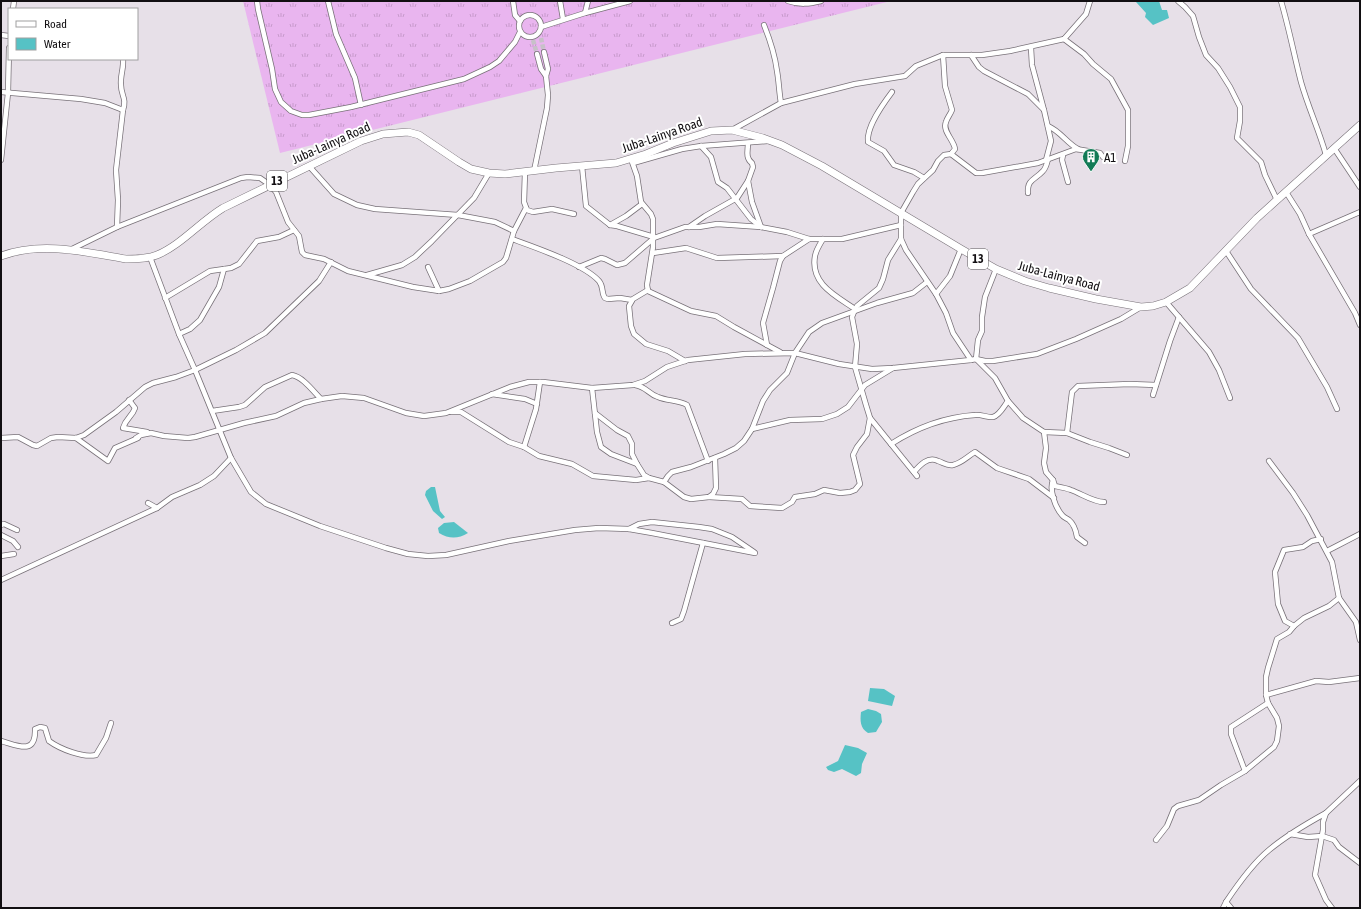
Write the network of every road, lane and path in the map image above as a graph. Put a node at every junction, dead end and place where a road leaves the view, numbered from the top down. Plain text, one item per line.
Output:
1 (257, 1) edge
2 (328, 1) edge
3 (513, 1) edge
4 (560, 1) edge
5 (588, 1) edge
6 (630, 1) edge
7 (788, 1) edge
8 (821, 1) edge
9 (1090, 1) edge
10 (1178, 1) edge
11 (1281, 1) edge
12 (585, 13) junction
13 (563, 19) junction
14 (520, 22) junction
15 (764, 25) dead end
16 (541, 28) junction
17 (520, 32) junction
18 (541, 38) tunnel mouth
19 (1064, 39) junction
20 (1032, 48) dead end
21 (544, 52) tunnel mouth
22 (537, 54) tunnel mouth
23 (971, 55) junction
24 (943, 56) junction
25 (9, 60) edge
26 (123, 60) edge
27 (546, 76) junction
28 (1, 92) edge
29 (892, 92) dead end
30 (8, 93) junction
31 (781, 103) junction
32 (361, 105) junction
33 (123, 110) junction
34 (1044, 110) junction
35 (1360, 125) edge
36 (1048, 126) junction
37 (732, 130) junction
38 (772, 141) junction
39 (748, 143) junction
40 (701, 146) junction
41 (1334, 148) junction
42 (1078, 149) junction
43 (951, 154) junction
44 (1063, 155) junction
45 (1326, 155) junction
46 (1047, 159) junction
47 (1108, 159) dead end
48 (1, 160) edge
49 (632, 161) junction
50 (1125, 161) dead end
51 (309, 166) junction
52 (582, 166) junction
53 (534, 170) junction
54 (525, 172) junction
55 (489, 174) junction
56 (924, 178) junction
57 (748, 181) junction
58 (1068, 182) dead end
59 (270, 185) junction
60 (1360, 187) edge
61 (1286, 192) junction
62 (1028, 194) dead end
63 (735, 199) junction
64 (1277, 200) junction
65 (642, 204) junction
66 (526, 208) junction
67 (1360, 212) edge
68 (901, 213) junction
69 (458, 214) junction
70 (574, 214) dead end
71 (610, 225) junction
72 (901, 225) junction
73 (117, 226) junction
74 (689, 226) junction
75 (761, 227) junction
76 (294, 230) junction
77 (514, 231) junction
78 (1309, 234) junction
79 (654, 237) junction
80 (809, 239) junction
81 (823, 239) junction
82 (512, 240) junction
83 (901, 240) junction
84 (961, 249) junction
85 (70, 250) junction
86 (1226, 251) junction
87 (652, 253) junction
88 (1, 256) edge
89 (783, 256) junction
90 (150, 257) junction
91 (331, 262) junction
92 (428, 267) dead end
93 (579, 267) junction
94 (224, 269) junction
95 (996, 269) junction
96 (366, 275) junction
97 (927, 282) junction
98 (439, 290) junction
99 (648, 290) junction
100 (936, 294) junction
101 (165, 298) junction
102 (632, 300) junction
103 (1166, 302) junction
104 (1141, 307) junction
105 (854, 310) junction
106 (1360, 311) edge
107 (1355, 313) junction
108 (1179, 316) junction
109 (1360, 325) edge
110 (179, 334) junction
111 (767, 345) junction
112 (782, 353) junction
113 (795, 353) junction
114 (974, 359) junction
115 (685, 361) junction
116 (855, 367) junction
117 (893, 368) junction
118 (195, 370) junction
119 (540, 382) junction
120 (633, 385) junction
121 (1156, 385) junction
122 (592, 388) junction
123 (862, 389) junction
124 (492, 394) junction
125 (1153, 395) dead end
126 (1230, 398) dead end
127 (321, 399) junction
128 (129, 400) junction
129 (1008, 401) junction
130 (537, 404) junction
131 (1337, 409) dead end
132 (212, 411) junction
133 (446, 413) junction
134 (595, 413) junction
135 (870, 418) junction
136 (752, 429) junction
137 (220, 430) junction
138 (1044, 432) junction
139 (1068, 432) junction
140 (151, 433) junction
141 (1, 438) edge
142 (76, 438) junction
143 (136, 438) dead end
144 (892, 444) junction
145 (524, 447) junction
146 (1127, 455) dead end
147 (231, 458) junction
148 (715, 458) junction
149 (708, 461) junction
150 (1269, 461) dead end
151 (637, 464) junction
152 (649, 478) junction
153 (1053, 480) junction
154 (664, 482) junction
155 (708, 497) junction
156 (1054, 498) junction
157 (1104, 502) dead end
158 (148, 503) dead end
159 (157, 508) junction
160 (1, 525) edge
161 (629, 529) junction
162 (17, 530) dead end
163 (1360, 534) edge
164 (1, 535) edge
165 (1321, 539) junction
166 (703, 543) junction
167 (1085, 543) dead end
168 (18, 547) dead end
169 (1327, 551) junction
170 (14, 554) dead end
171 (1, 556) edge
172 (1, 580) edge
173 (1339, 598) junction
174 (672, 623) dead end
175 (1294, 626) junction
176 (1360, 640) edge
177 (1360, 678) edge
178 (1266, 695) junction
179 (1268, 703) junction
180 (111, 723) dead end
181 (1, 740) edge
182 (1245, 771) junction
183 (1360, 781) edge
184 (1326, 813) junction
185 (1290, 834) junction
186 (1322, 836) junction
187 (1156, 840) dead end
188 (1360, 862) edge
189 (1226, 902) junction
190 (1223, 908) edge
191 (1231, 908) edge
192 (1332, 908) edge

1 - 32 street
2 - 32 street
3 - 14 street
4 - 13 street
5 - 12 street
6 - 12 street
7 - 8 street
9 - 19 street
10 - 64 street
11 - 45 street
12 - 13 street
13 - 16 street
14 - 16 street
14 - 17 street
15 - 31 street
16 - 17 street
16 - 18 street
17 - 32 street
19 - 23 street
19 - 50 street
20 - 34 street
21 - 27 street
22 - 27 street
23 - 24 street
23 - 34 street
24 - 31 street
24 - 43 street
25 - 30 street
26 - 33 street
27 - 53 street
28 - 30 street
29 - 56 street
30 - 33 street
30 - 48 street
31 - 37 street
33 - 73 street
34 - 36 street
35 - 41 main road, Juba-Lainya Road / 13
36 - 42 street
36 - 46 street
37 - 38 main road, Juba-Lainya Road / 13
37 - 49 main road, Juba-Lainya Road / 13
38 - 39 street
38 - 68 main road, Juba-Lainya Road / 13
39 - 40 street
39 - 57 street
40 - 49 street
40 - 63 street
41 - 45 main road, Juba-Lainya Road / 13
41 - 60 street
42 - 44 street
42 - 47 street
43 - 46 street
43 - 56 street
44 - 46 street
44 - 58 street
45 - 61 main road, Juba-Lainya Road / 13
46 - 62 street
49 - 52 main road, Juba-Lainya Road / 13
49 - 65 street
51 - 55 main road, Juba-Lainya Road / 13
51 - 59 main road, Juba-Lainya Road / 13
51 - 69 street
52 - 53 main road, Juba-Lainya Road / 13
52 - 71 street
53 - 54 main road, Juba-Lainya Road / 13
54 - 55 main road, Juba-Lainya Road / 13
54 - 66 street
55 - 69 street
56 - 68 street
57 - 63 street
57 - 75 street
59 - 73 street
59 - 76 street
59 - 90 main road, Juba-Lainya Road / 13
61 - 64 main road, Juba-Lainya Road / 13
61 - 78 street
63 - 74 street
63 - 75 street
64 - 86 main road, Juba-Lainya Road / 13
65 - 71 street
65 - 79 street
66 - 70 street
66 - 77 street
67 - 78 street
68 - 72 street
68 - 84 main road, Juba-Lainya Road / 13
69 - 77 street
69 - 96 street
71 - 79 street
72 - 81 street
72 - 83 street
73 - 85 street
74 - 75 street
74 - 79 street
75 - 80 street
76 - 91 street
76 - 94 street
77 - 82 street
78 - 107 street
79 - 87 street
79 - 93 street
80 - 81 street
80 - 89 street
81 - 105 street
82 - 93 street
82 - 98 street
83 - 97 street
83 - 105 street
84 - 95 main road, Juba-Lainya Road / 13
84 - 100 street
85 - 88 main road, Juba-Lainya Road / 13
85 - 90 main road, Juba-Lainya Road / 13
86 - 103 main road, Juba-Lainya Road / 13
86 - 131 street
87 - 89 street
87 - 99 street
89 - 111 street
90 - 101 street
91 - 96 street
91 - 118 street
92 - 98 street
93 - 102 street
94 - 101 street
94 - 110 street
95 - 104 main road, Juba-Lainya Road / 13
95 - 114 street
96 - 98 street
97 - 100 street
97 - 105 street
99 - 102 street
99 - 111 street
100 - 114 street
101 - 110 street
102 - 115 street
103 - 104 main road, Juba-Lainya Road / 13
103 - 108 street
104 - 114 street
105 - 113 street
105 - 116 street
106 - 107 street
107 - 109 street
108 - 121 street
108 - 126 street
110 - 118 street
111 - 112 street
112 - 113 street
112 - 115 street
113 - 116 street
113 - 136 street
114 - 117 street
114 - 129 street
115 - 120 street
116 - 117 street
116 - 123 street
117 - 123 street
118 - 128 street
118 - 132 street
119 - 122 street
119 - 124 street
119 - 130 street
120 - 122 street
120 - 149 street
121 - 125 street
121 - 139 street
122 - 134 street
123 - 135 street
123 - 136 street
124 - 130 street
124 - 133 street
127 - 132 street
127 - 133 street
127 - 137 street
128 - 140 street
128 - 142 street
129 - 138 street
129 - 144 street
130 - 145 street
132 - 137 street
133 - 145 street
134 - 151 street
134 - 151 street
135 - 144 street
135 - 155 street
136 - 148 street
137 - 140 street
137 - 147 street
138 - 139 street
138 - 153 street
139 - 146 street
140 - 142 street
140 - 143 street
141 - 142 street
144 - 156 street
145 - 152 street
147 - 159 street
147 - 161 street
148 - 149 street
148 - 155 street
149 - 154 street
150 - 165 street
151 - 152 street
152 - 154 street
153 - 156 street
153 - 157 street
154 - 155 street
156 - 167 street
158 - 159 street
159 - 172 street
160 - 162 street
161 - 166 street
161 - 166 street
163 - 169 street
164 - 168 street
165 - 169 street
165 - 175 street
166 - 174 street
169 - 173 street
170 - 171 street
173 - 175 street
173 - 176 street
175 - 178 street
177 - 178 street
178 - 179 street
179 - 182 street
179 - 182 street
180 - 181 street
182 - 187 street
183 - 184 street
184 - 185 street
184 - 186 street
185 - 186 street
185 - 189 street
186 - 188 street
186 - 192 street
189 - 190 street
189 - 191 street

